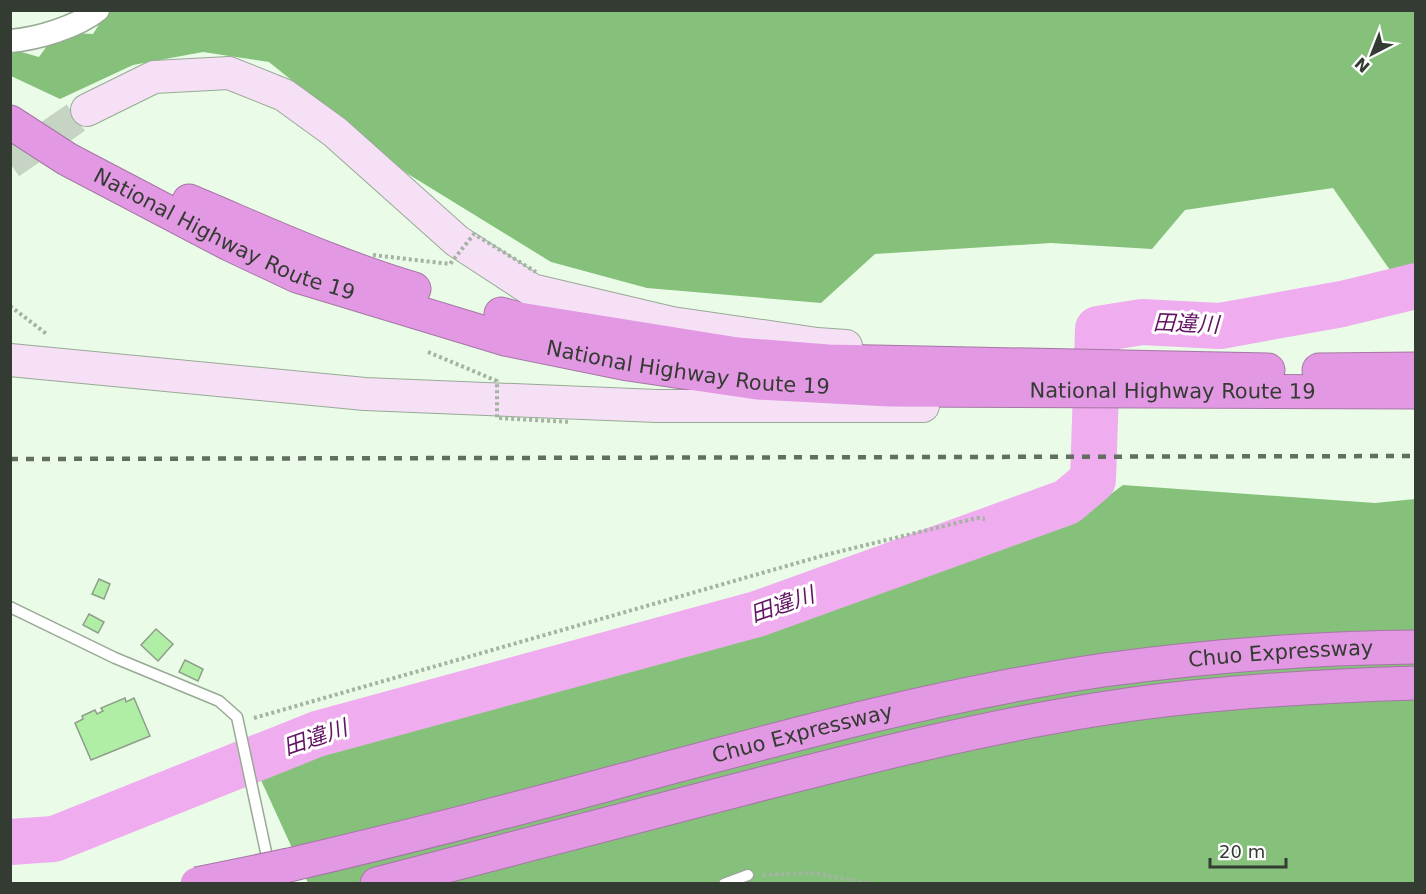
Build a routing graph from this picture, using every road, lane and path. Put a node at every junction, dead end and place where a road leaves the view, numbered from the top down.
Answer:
1 (98, 10) edge
2 (10, 41) edge
3 (10, 104) edge
4 (87, 110) tunnel mouth
5 (10, 122) edge
6 (373, 255) dead end
7 (536, 272) dead end
8 (10, 306) edge
9 (52, 338) dead end
10 (428, 352) dead end
11 (10, 360) edge
12 (918, 364) junction
13 (1416, 369) edge
14 (1075, 388) junction
15 (1122, 388) junction
16 (1416, 392) edge
17 (571, 422) dead end
18 (985, 519) dead end
19 (10, 608) edge
20 (1416, 647) edge
21 (1416, 683) edge
22 (240, 727) junction
23 (281, 874) edge
24 (748, 875) joint
25 (198, 884) edge
26 (377, 884) edge
27 (724, 884) edge
28 (873, 884) edge

1 - 2 street
3 - 12 highway, National Highway Route 19
4 - 12 street
5 - 14 highway, National Highway Route 19
6 - 7 path, bridge
8 - 9 path
10 - 17 path, bridge
11 - 14 street
12 - 14 highway, National Highway Route 19
13 - 15 highway, National Highway Route 19
14 - 15 highway, National Highway Route 19
15 - 16 highway, National Highway Route 19
18 - 22 path
19 - 22 lane
20 - 23 highway, Chuo Expressway
21 - 26 highway, Chuo Expressway
22 - 23 lane
23 - 25 highway, Chuo Expressway, bridge
24 - 27 lane
24 - 28 path

